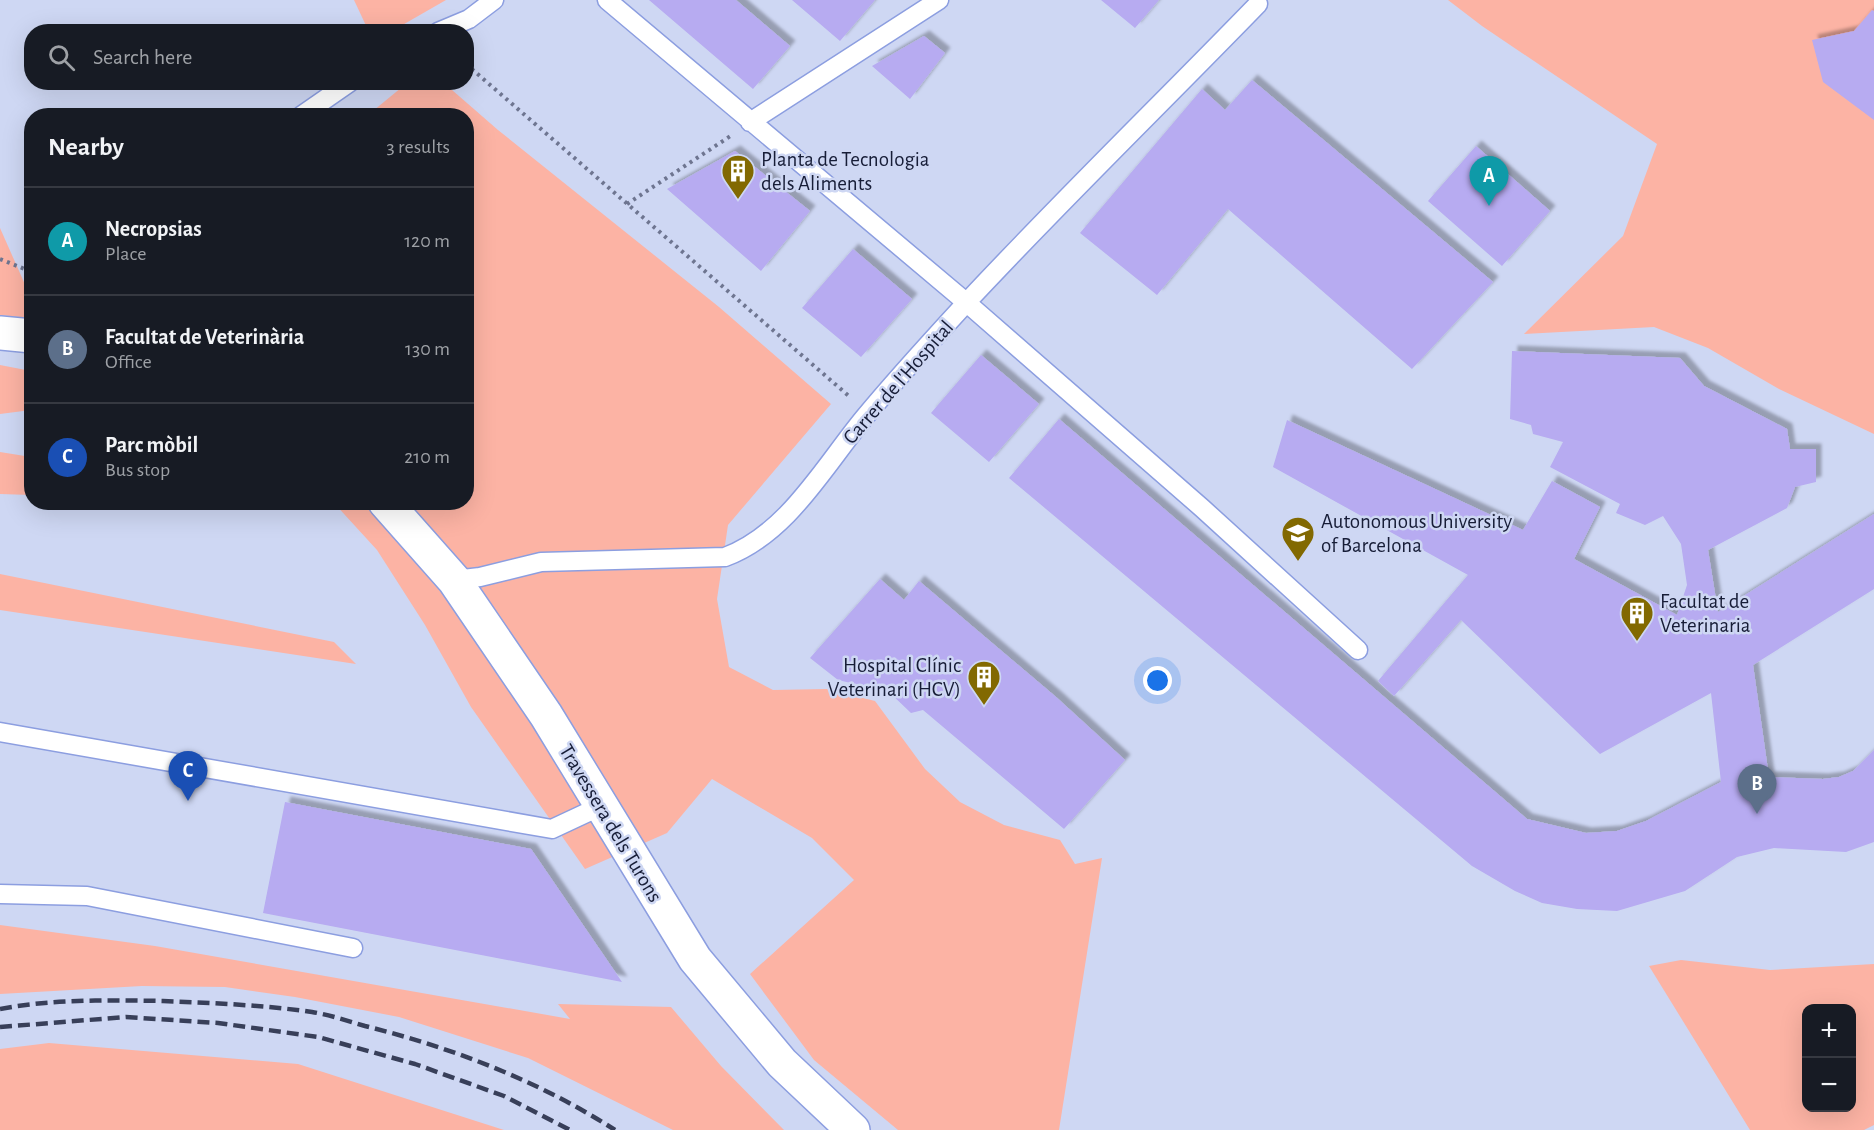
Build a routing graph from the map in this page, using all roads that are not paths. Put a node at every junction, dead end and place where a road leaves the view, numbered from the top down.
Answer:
1 (494, 0) edge
2 (607, 0) edge
3 (939, 0) edge
4 (1258, 4) dead end
5 (457, 24) edge
6 (338, 90) edge
7 (313, 108) edge
8 (750, 122) junction
9 (967, 303) junction
10 (0, 333) edge
11 (24, 335) edge
12 (392, 510) edge
13 (454, 580) junction
14 (1358, 650) dead end
15 (0, 732) edge
16 (599, 807) junction
17 (0, 894) edge
18 (353, 948) dead end
19 (852, 1130) edge

1 - 5 lane
2 - 8 lane
3 - 8 lane
4 - 9 lane, Carrer de l'Hospital
6 - 7 lane
8 - 9 lane
9 - 13 lane, Carrer de l'Hospital
9 - 14 lane
10 - 11 street
12 - 13 street, Travessera dels Turons
13 - 16 street, Travessera dels Turons
15 - 16 lane
16 - 19 street, Travessera dels Turons
17 - 18 lane

